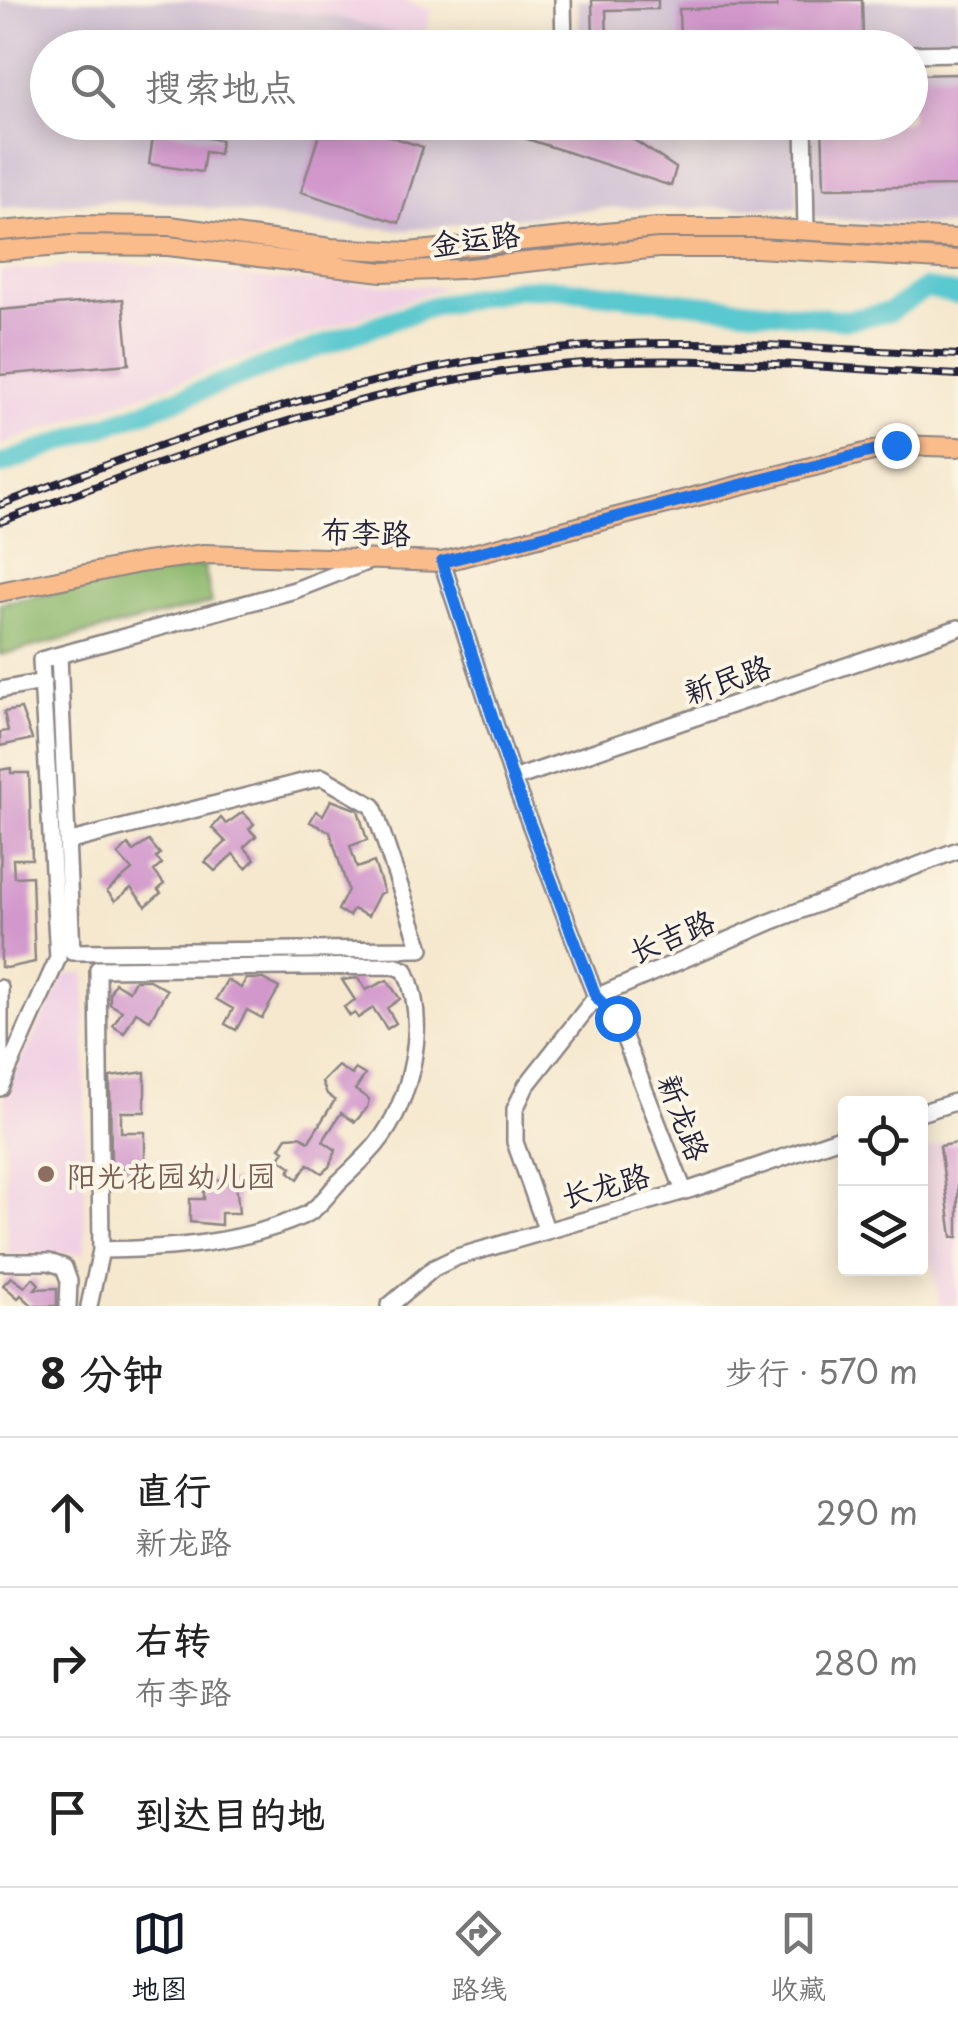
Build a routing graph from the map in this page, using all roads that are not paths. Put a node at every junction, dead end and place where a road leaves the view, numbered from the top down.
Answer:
1 (563, 0) edge
2 (564, 30) edge
3 (958, 53) edge
4 (928, 54) edge
5 (804, 140) edge
6 (0, 231) edge
7 (806, 231) junction
8 (958, 240) edge
9 (0, 252) edge
10 (958, 260) edge
11 (958, 447) edge
12 (378, 557) junction
13 (442, 562) junction
14 (0, 592) edge
15 (958, 628) edge
16 (59, 655) junction
17 (43, 682) junction
18 (0, 690) edge
19 (513, 780) junction
20 (67, 842) junction
21 (958, 850) edge
22 (0, 988) edge
23 (596, 997) junction
24 (0, 1066) edge
25 (0, 1088) edge
26 (958, 1101) edge
27 (928, 1110) edge
28 (838, 1139) edge
29 (684, 1191) junction
30 (546, 1228) junction
31 (101, 1250) junction
32 (0, 1262) edge
33 (68, 1306) edge
34 (89, 1306) edge
35 (389, 1306) edge

1 - 2 street
3 - 4 street
5 - 7 street
6 - 7 main road, 金运路
7 - 8 main road, 金运路
9 - 10 main road, 金运路
11 - 13 main road, 布李路
12 - 13 main road, 布李路
12 - 14 main road, 布李路
12 - 16 street
13 - 19 street, 新龙路
15 - 19 street, 新民路
16 - 17 street
16 - 20 street
17 - 18 street
17 - 25 street
19 - 23 street, 新龙路
20 - 20 street
21 - 23 street, 长吉路
22 - 24 street
23 - 29 street, 新龙路
23 - 30 street, 长吉路
26 - 27 street
28 - 29 street, 长龙路
29 - 30 street, 长龙路
30 - 35 street, 长龙路
31 - 31 street
31 - 34 street
32 - 33 street

